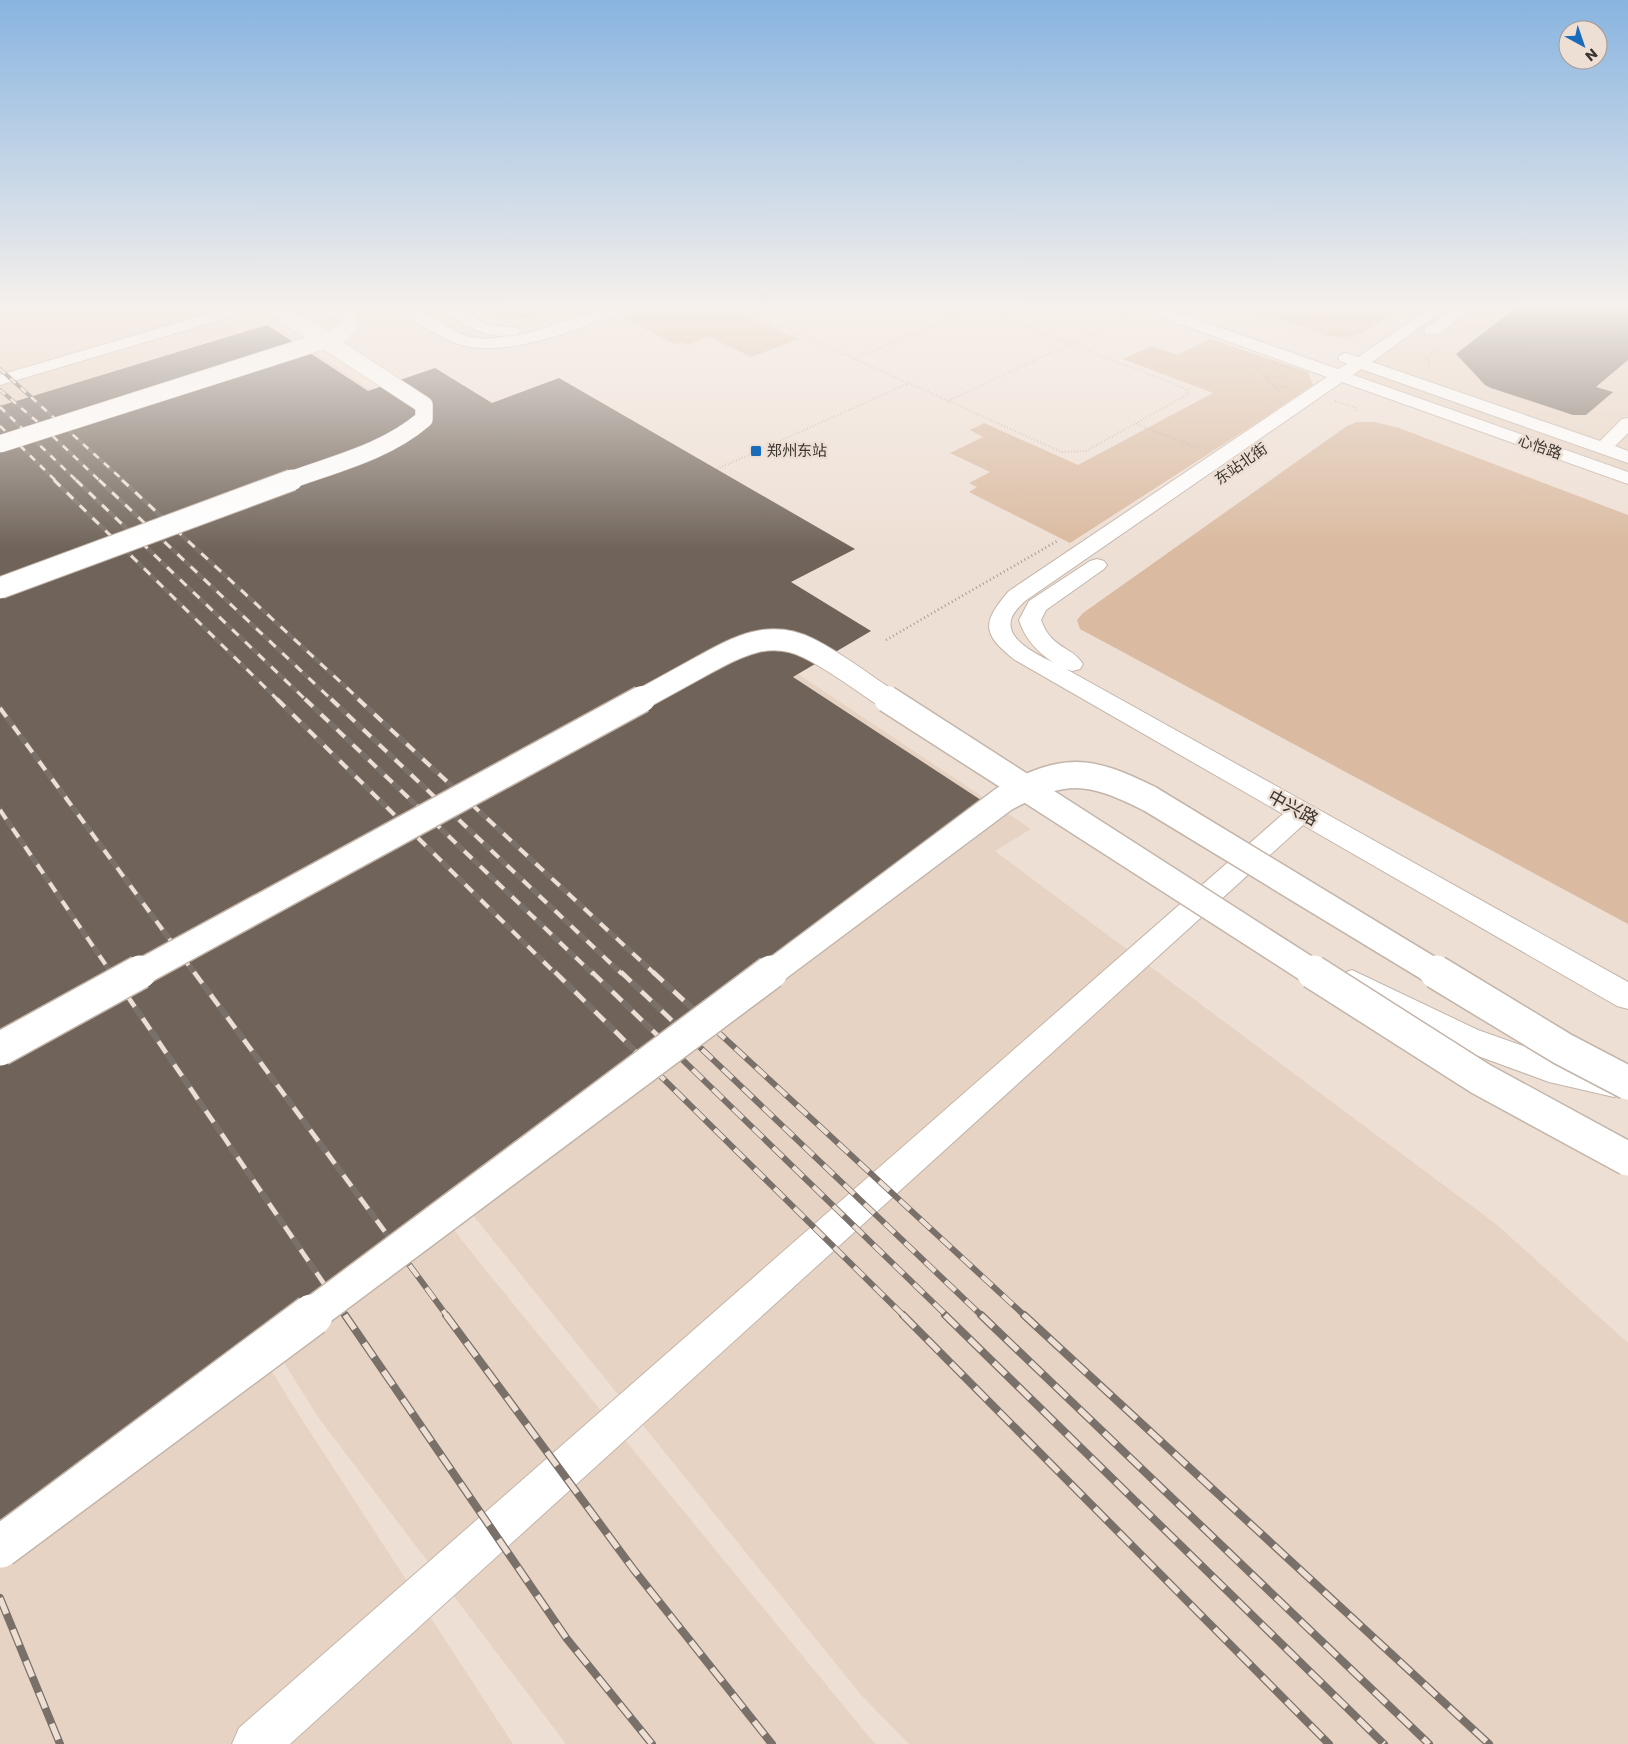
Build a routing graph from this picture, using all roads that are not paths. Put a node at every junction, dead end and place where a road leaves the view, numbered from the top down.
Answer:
1 (181, 386) edge
2 (394, 386) edge
3 (1326, 386) edge
4 (1353, 386) edge
5 (1363, 386) edge
6 (1368, 386) edge
7 (1428, 386) edge
8 (1628, 423) edge
9 (0, 444) edge
10 (1603, 448) junction
11 (1628, 457) edge
12 (1228, 474) dead end
13 (1628, 478) edge
14 (1628, 496) edge
15 (1108, 557) dead end
16 (0, 588) edge
17 (1027, 601) junction
18 (1301, 812) junction
19 (1259, 938) junction
20 (1628, 981) edge
21 (1628, 997) edge
22 (0, 1049) edge
23 (1628, 1085) edge
24 (1628, 1160) edge
25 (0, 1547) edge
26 (255, 1744) edge

1 - 9 street, bridge
2 - 16 street, bridge
3 - 17 street, 东站北街
4 - 12 street, 东站北街
5 - 14 street
6 - 13 street, 心怡路
7 - 10 street, 心怡路
8 - 10 street
10 - 11 street, 心怡路
15 - 17 street
17 - 18 street, 中兴路
17 - 20 street, 中兴路
18 - 21 street, 中兴路
18 - 26 street
19 - 22 street, bridge
19 - 23 street, bridge
19 - 24 street, bridge
23 - 25 street, bridge

